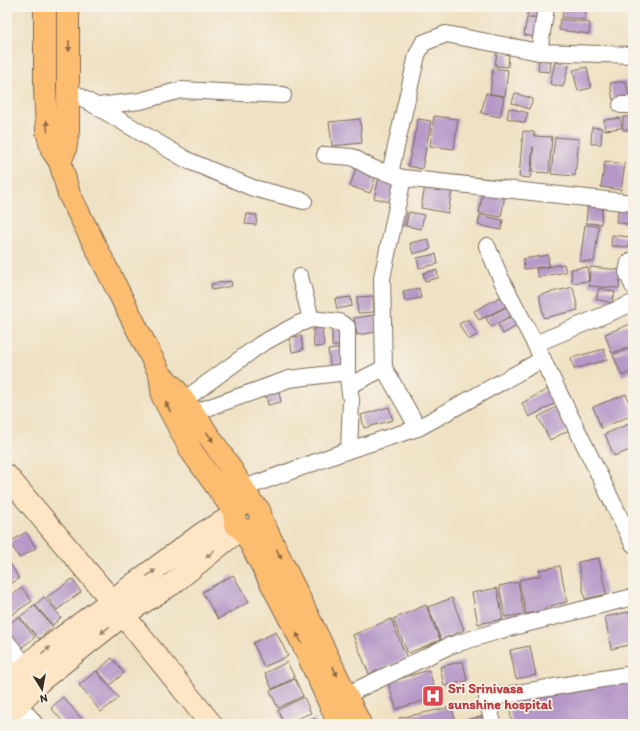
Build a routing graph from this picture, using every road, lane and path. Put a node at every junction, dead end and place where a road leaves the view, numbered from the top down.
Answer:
1 (45, 7) edge
2 (68, 7) edge
3 (546, 7) edge
4 (539, 52) junction
5 (633, 55) edge
6 (69, 90) junction
7 (284, 95) dead end
8 (98, 106) junction
9 (325, 155) dead end
10 (60, 162) junction
11 (396, 175) junction
12 (304, 202) dead end
13 (633, 203) edge
14 (487, 246) dead end
15 (633, 260) edge
16 (300, 277) dead end
17 (633, 286) edge
18 (633, 303) edge
19 (311, 319) junction
20 (535, 344) junction
21 (543, 359) junction
22 (384, 368) junction
23 (160, 374) junction
24 (348, 379) junction
25 (188, 406) junction
26 (418, 428) junction
27 (350, 450) junction
28 (7, 476) edge
29 (244, 514) junction
30 (633, 544) edge
31 (633, 597) edge
32 (118, 608) junction
33 (7, 642) edge
34 (26, 666) junction
35 (633, 674) edge
36 (346, 695) junction
37 (11, 702) edge
38 (35, 724) edge
39 (211, 724) edge
40 (339, 724) edge
41 (360, 724) edge
42 (493, 724) edge

10 -> 1 highway
2 -> 6 highway
3 - 4 street
4 - 5 street
4 - 11 street
6 - 8 street
6 - 10 highway
7 - 8 street
8 - 12 street
9 - 11 street
10 - 23 highway
11 - 13 street
11 - 22 street
14 - 20 street
15 - 17 street
16 - 19 street
18 - 20 street
19 - 24 street
19 - 25 street
20 - 21 street
21 - 26 street
21 - 30 street
22 - 24 street
22 - 26 street
23 - 25 highway
29 -> 23 highway
24 - 25 street
24 - 27 street
25 -> 29 highway
26 - 27 street
27 - 29 street
28 - 32 street
29 - 32 street
29 -> 36 highway
40 -> 29 highway
31 - 36 street
34 -> 32 street
32 -> 37 street
32 - 39 street
33 - 34 street
34 - 37 street
35 - 42 street
36 - 41 highway
37 - 38 street

